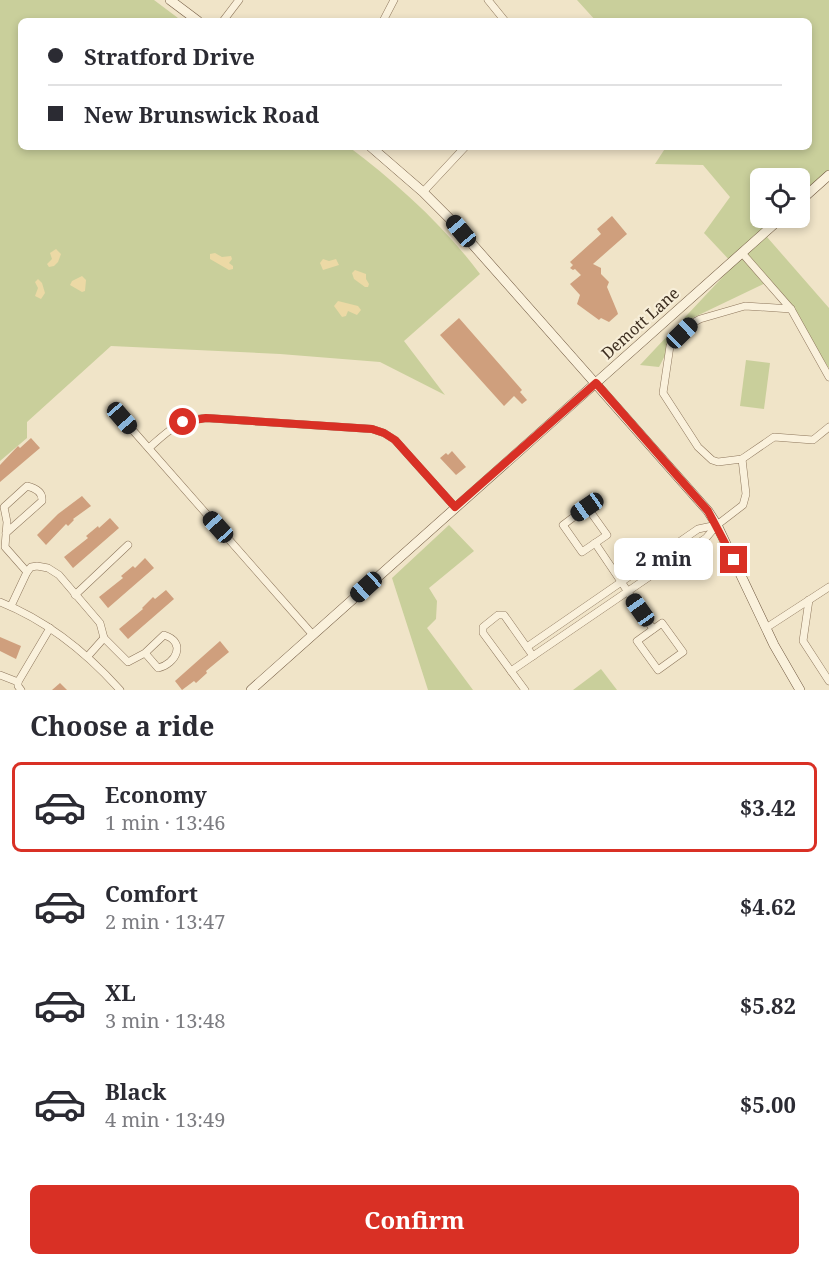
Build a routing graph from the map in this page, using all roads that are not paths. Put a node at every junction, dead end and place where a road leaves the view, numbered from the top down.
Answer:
1 (170, 0) edge
2 (239, 0) edge
3 (394, 0) edge
4 (488, 0) edge
5 (194, 18) edge
6 (225, 18) edge
7 (385, 18) edge
8 (503, 18) edge
9 (374, 150) edge
10 (462, 150) edge
11 (829, 174) edge
12 (423, 192) junction
13 (810, 192) edge
14 (770, 228) edge
15 (742, 253) junction
16 (791, 309) junction
17 (829, 377) edge
18 (596, 383) junction
19 (122, 418) dead end
20 (829, 427) edge
21 (148, 448) junction
22 (742, 459) junction
23 (455, 507) junction
24 (717, 525) junction
25 (6, 533) junction
26 (595, 543) junction
27 (128, 545) dead end
28 (27, 572) junction
29 (621, 582) junction
30 (829, 587) edge
31 (627, 591) junction
32 (75, 595) junction
33 (809, 600) junction
34 (0, 602) edge
35 (11, 606) junction
36 (50, 628) junction
37 (766, 628) junction
38 (653, 629) junction
39 (313, 635) junction
40 (104, 638) junction
41 (527, 646) junction
42 (145, 653) junction
43 (88, 656) junction
44 (533, 656) junction
45 (511, 671) junction
46 (0, 675) edge
47 (828, 676) edge
48 (18, 682) junction
49 (21, 690) edge
50 (120, 690) edge
51 (251, 690) edge
52 (525, 690) edge
53 (800, 690) edge

1 - 5 street
2 - 6 street
3 - 7 street
4 - 8 street
9 - 12 street
10 - 12 street
11 - 13 street
12 - 18 street
14 - 15 street, Demott Lane
15 - 16 street
15 - 18 street, Demott Lane
16 - 17 street
16 - 22 street
18 - 23 street, Demott Lane
18 - 24 street
19 - 21 street
20 - 22 street
21 - 23 street
21 - 39 street
22 - 24 street
23 - 39 street, Demott Lane
24 - 29 street
24 - 31 street
24 - 37 street
25 - 25 street
25 - 28 street
26 - 26 street
26 - 29 street
27 - 32 street
28 - 32 street
28 - 35 street
29 - 31 street
29 - 41 street
30 - 33 street
31 - 38 street
31 - 44 street
32 - 40 street
33 - 37 street
33 - 47 street
34 - 35 street
35 - 36 street
36 - 43 street
36 - 48 street
37 - 53 street
38 - 38 street
39 - 51 street, Demott Lane
40 - 42 street
40 - 43 street
41 - 44 street
41 - 45 street
42 - 42 street
43 - 50 street
44 - 45 street
45 - 52 street
46 - 48 street
48 - 49 street

